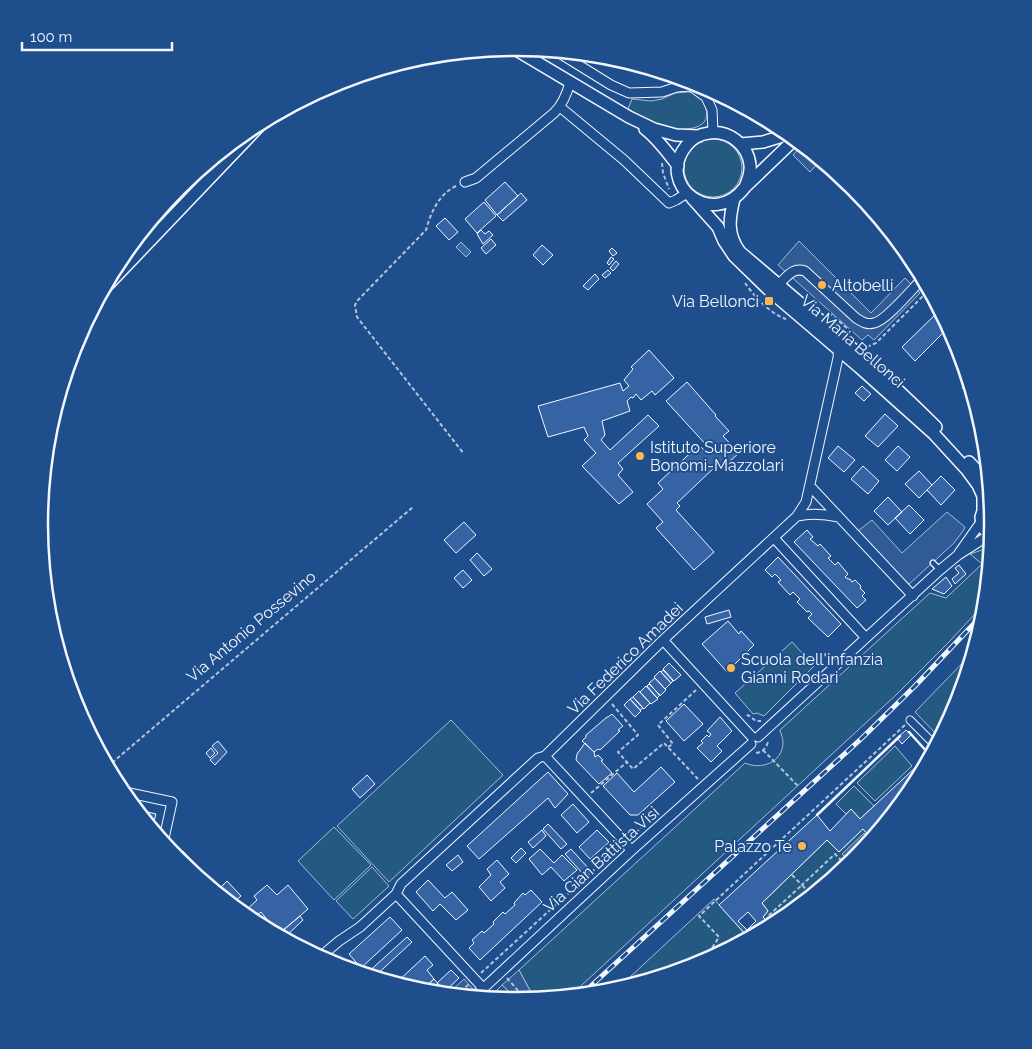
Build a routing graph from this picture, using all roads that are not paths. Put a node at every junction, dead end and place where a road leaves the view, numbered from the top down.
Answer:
1 (527, 56) edge
2 (569, 59) edge
3 (570, 82) junction
4 (683, 87) edge
5 (705, 96) edge
6 (560, 107) junction
7 (629, 117) junction
8 (713, 132) junction
9 (699, 136) junction
10 (779, 137) edge
11 (741, 144) junction
12 (789, 145) edge
13 (239, 147) edge
14 (678, 166) junction
15 (465, 182) road end
16 (745, 188) junction
17 (690, 196) junction
18 (734, 199) junction
19 (123, 269) edge
20 (918, 283) edge
21 (778, 285) junction
22 (821, 321) junction
23 (839, 350) junction
24 (981, 475) edge
25 (810, 486) junction
26 (983, 497) edge
27 (984, 515) edge
28 (797, 516) junction
29 (840, 518) junction
30 (774, 538) junction
31 (984, 539) edge
32 (958, 555) junction
33 (913, 596) junction
34 (866, 638) junction
35 (663, 640) junction
36 (910, 720) road end
37 (754, 739) junction
38 (931, 741) edge
39 (544, 756) junction
40 (132, 794) edge
41 (165, 834) edge
42 (631, 852) junction
43 (396, 894) junction
44 (326, 952) edge
45 (483, 988) junction
46 (480, 991) edge

1 - 3 street
2 - 4 street
3 - 6 street
3 - 7 street
5 - 8 street
6 - 15 street
6 - 17 street
7 - 9 street
7 - 14 street
8 - 9 street
8 - 11 street
9 - 14 street
10 - 11 street
11 - 16 street
12 - 16 street
13 - 19 street
14 - 17 street
16 - 18 street
17 - 18 street
17 - 23 street, Via Maria Bellonci
18 - 21 street, Via Maria Bellonci
20 - 21 street
21 - 22 street, Via Maria Bellonci
22 - 23 street
22 - 24 street, Via Maria Bellonci
23 - 25 street, Via Federico Amadei
23 - 26 street, Via Maria Bellonci
25 - 28 street, Via Federico Amadei
25 - 29 street
27 - 32 street, Via Gian Battista Visi
28 - 29 street
28 - 30 street, Via Federico Amadei
29 - 33 street
30 - 34 street
30 - 35 street, Via Federico Amadei
31 - 32 street, Via Gian Battista Visi
32 - 33 street, Via Gian Battista Visi
33 - 34 street, Via Gian Battista Visi
34 - 37 street, Via Gian Battista Visi
35 - 37 street
35 - 39 street, Via Federico Amadei
36 - 38 street
37 - 42 street, Via Gian Battista Visi
39 - 42 street
39 - 43 street, Via Federico Amadei
40 - 41 street
42 - 45 street, Via Gian Battista Visi
43 - 44 street, Via Federico Amadei
43 - 45 street
45 - 46 street, Via Gian Battista Visi

